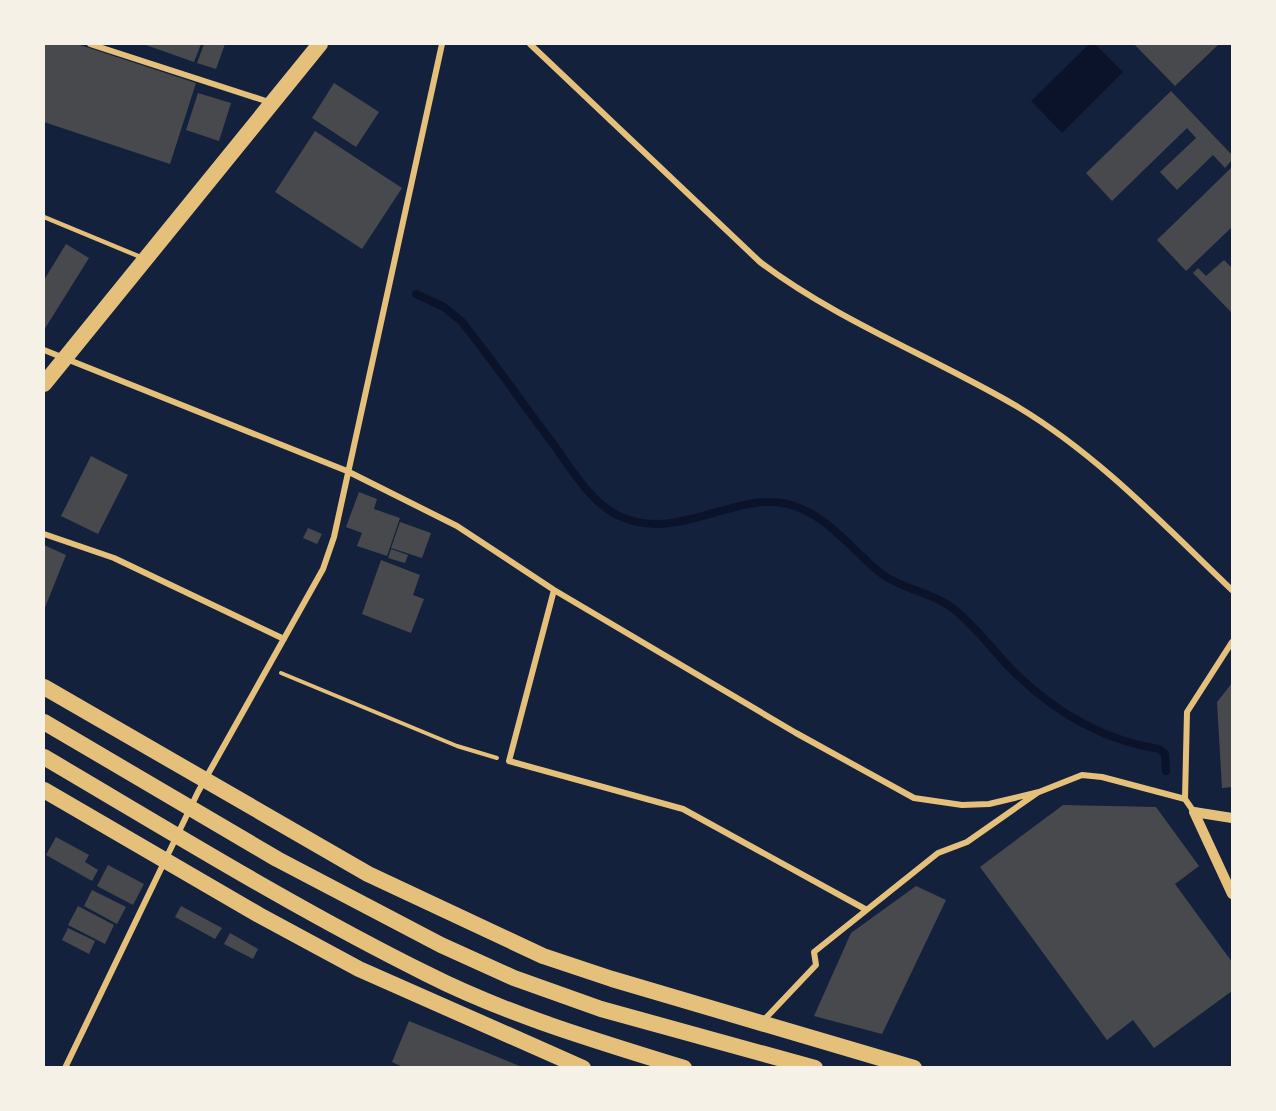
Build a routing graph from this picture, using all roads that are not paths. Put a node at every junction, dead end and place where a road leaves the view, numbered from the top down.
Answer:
1 (90, 44) edge
2 (442, 44) edge
3 (530, 44) edge
4 (316, 46) edge
5 (273, 103) junction
6 (44, 217) edge
7 (146, 259) junction
8 (44, 350) edge
9 (65, 358) junction
10 (44, 384) edge
11 (347, 471) junction
12 (44, 534) edge
13 (554, 590) junction
14 (1233, 590) edge
15 (284, 639) junction
16 (1233, 642) edge
17 (44, 687) edge
18 (44, 722) edge
19 (44, 757) edge
20 (204, 781) junction
21 (44, 790) edge
22 (1039, 792) junction
23 (1185, 799) junction
24 (1194, 812) junction
25 (1233, 818) edge
26 (166, 862) junction
27 (1233, 894) edge
28 (865, 909) junction
29 (761, 1023) junction
30 (65, 1068) edge
31 (584, 1068) edge
32 (684, 1068) edge
33 (815, 1068) edge
34 (914, 1068) edge

1 - 5 street
2 - 11 street
3 - 14 street
4 - 5 highway
5 - 7 highway
6 - 7 lane
7 - 9 highway
8 - 9 street
9 - 10 highway
9 - 11 street
11 - 13 street
11 - 15 street
12 - 15 street
13 - 22 street
13 - 28 street
15 - 20 street
16 - 23 street
17 - 20 highway
18 - 33 highway
19 - 32 highway
20 - 26 street
20 - 29 highway
21 - 26 highway
22 - 23 street
22 - 28 street
23 - 24 street
24 - 25 street
24 - 27 street
26 - 30 street
26 - 31 highway
28 - 29 street
29 - 34 highway

